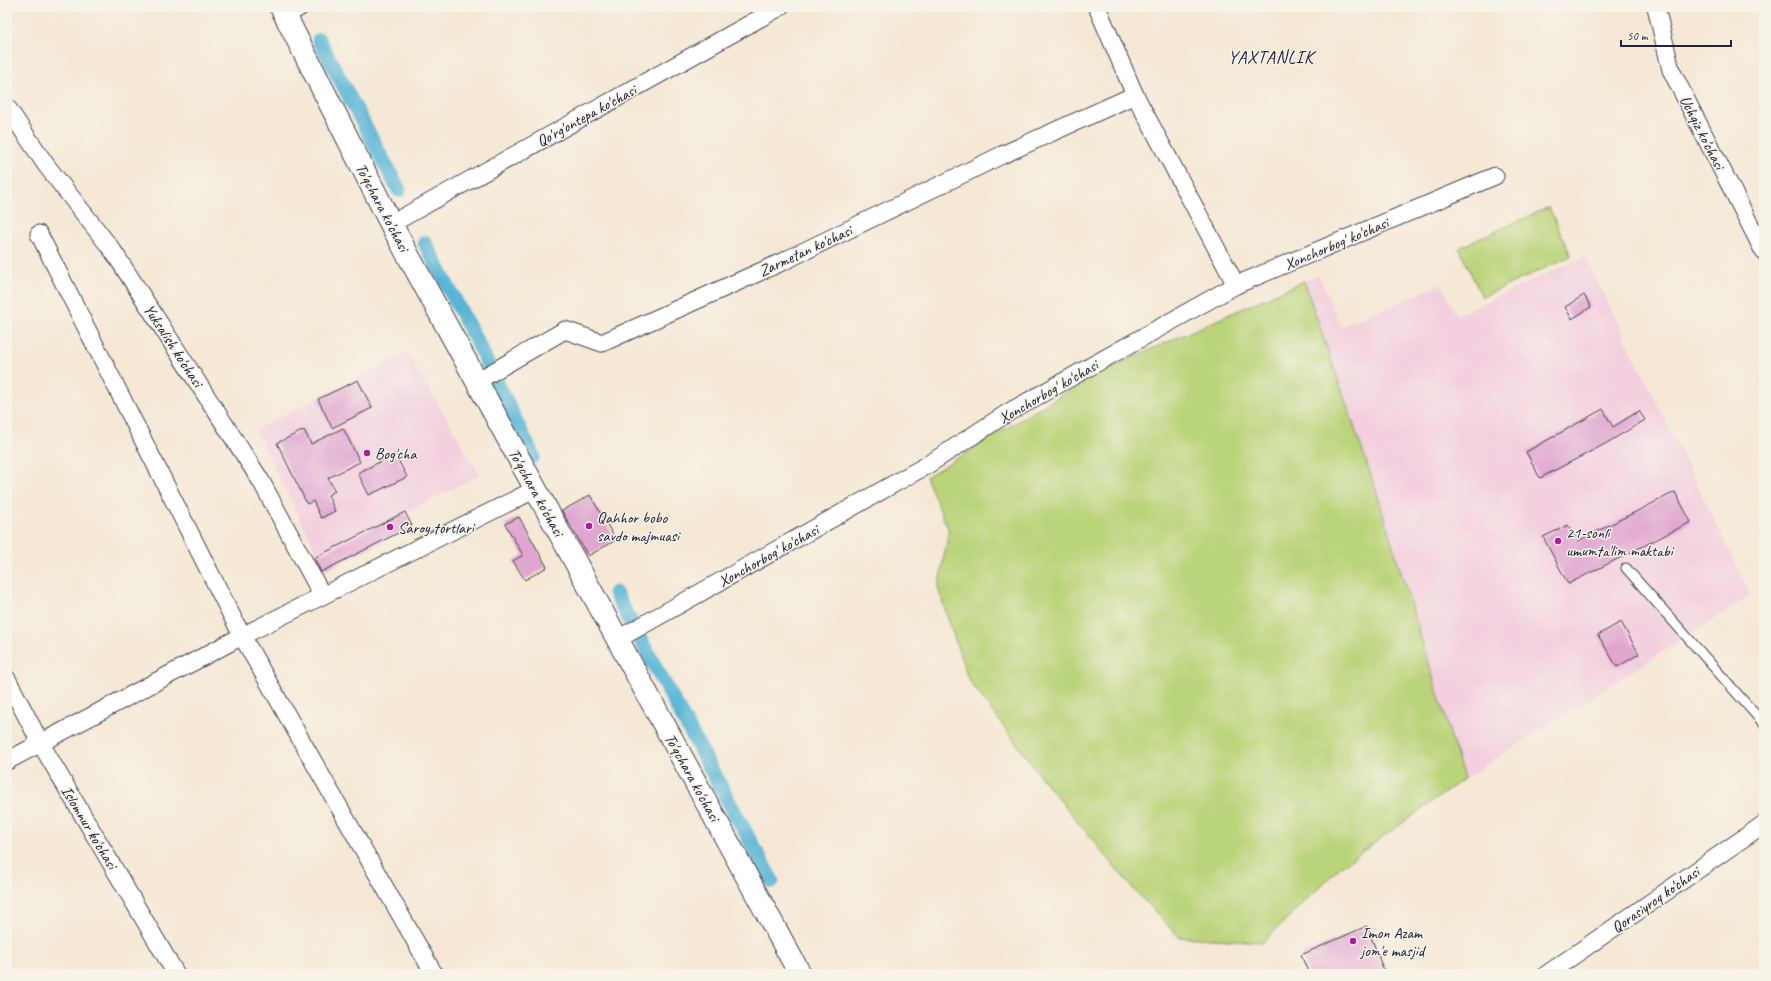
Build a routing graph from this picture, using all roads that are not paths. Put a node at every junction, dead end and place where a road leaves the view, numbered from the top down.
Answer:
1 (780, 7) edge
2 (1097, 7) edge
3 (1656, 7) edge
4 (288, 10) edge
5 (1134, 96) junction
6 (7, 107) edge
7 (1495, 176) dead end
8 (391, 224) junction
9 (39, 234) dead end
10 (1764, 252) edge
11 (1236, 285) junction
12 (477, 381) junction
13 (536, 489) junction
14 (1626, 568) dead end
15 (322, 595) junction
16 (242, 636) junction
17 (618, 639) junction
18 (7, 679) edge
19 (1764, 724) edge
20 (41, 744) junction
21 (7, 761) edge
22 (1764, 824) edge
23 (176, 974) edge
24 (434, 974) edge
25 (800, 974) edge
26 (1547, 974) edge

1 - 8 street, Qo'rg'ontepa ko'chasi
2 - 5 street
3 - 10 street, Uchqiz ko'chasi
4 - 8 street, To'qchara ko'chasi
5 - 11 street
5 - 12 street, Zarmetan ko'chasi
6 - 15 street, Yuksalish ko'chasi
7 - 11 street, Xonchorbog' ko'chasi
8 - 12 street, To'qchara ko'chasi
9 - 16 street
11 - 17 street, Xonchorbog' ko'chasi
12 - 13 street, To'qchara ko'chasi
13 - 15 street
13 - 17 street, To'qchara ko'chasi
14 - 19 lane
15 - 16 street
16 - 20 street
16 - 24 street
17 - 25 street, To'qchara ko'chasi
18 - 20 street, Islomnur ko'chasi
20 - 21 street
20 - 23 street, Islomnur ko'chasi
22 - 26 street, Qorasiyroq ko'chasi

